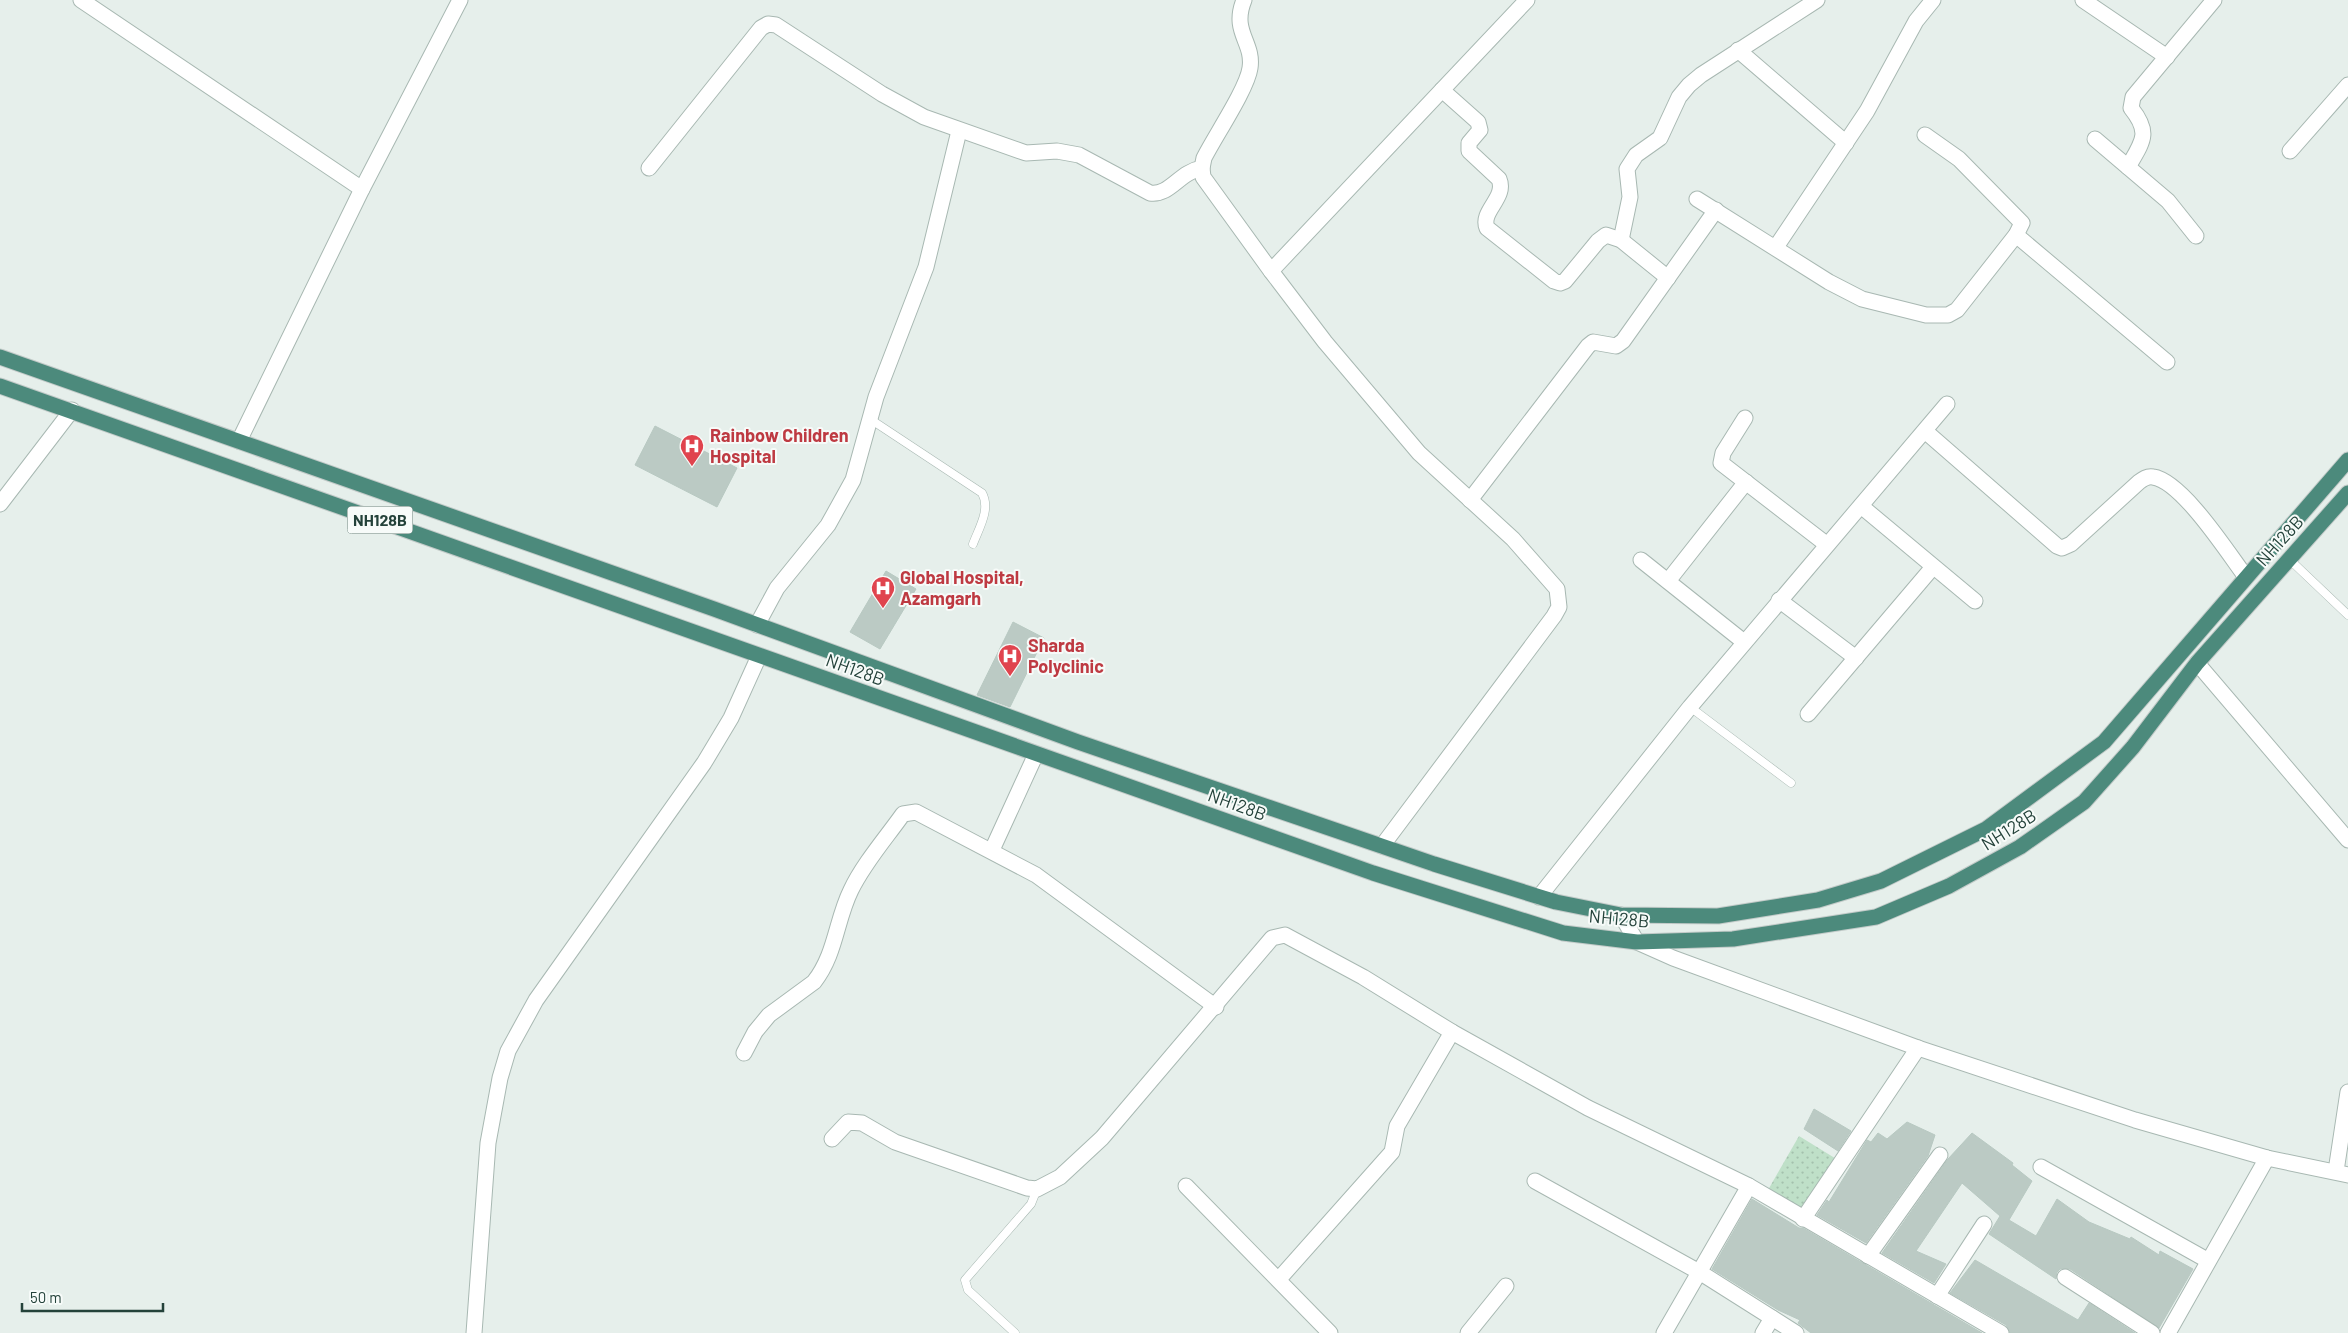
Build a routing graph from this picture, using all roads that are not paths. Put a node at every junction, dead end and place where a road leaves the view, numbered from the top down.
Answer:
1 (460, 0) edge
2 (1244, 0) edge
3 (1527, 0) edge
4 (1817, 0) edge
5 (1933, 0) edge
6 (2083, 0) edge
7 (2214, 0) edge
8 (88, 2) edge
9 (1738, 50) junction
10 (2167, 57) junction
11 (2348, 85) edge
12 (1442, 90) junction
13 (959, 131) junction
14 (1925, 135) dead end
15 (2095, 139) dead end
16 (1846, 143) junction
17 (2290, 151) dead end
18 (2128, 167) junction
19 (649, 168) dead end
20 (1202, 168) junction
21 (362, 189) junction
22 (1697, 199) dead end
23 (1716, 210) junction
24 (2016, 235) junction
25 (2196, 236) dead end
26 (1621, 240) junction
27 (1776, 247) junction
28 (1271, 271) junction
29 (1668, 278) junction
30 (0, 358) edge
31 (2167, 362) dead end
32 (0, 386) edge
33 (1947, 404) dead end
34 (72, 410) junction
35 (1745, 418) dead end
36 (870, 419) junction
37 (1925, 430) junction
38 (239, 441) junction
39 (2348, 460) edge
40 (1746, 482) junction
41 (2348, 493) edge
42 (1470, 500) junction
43 (0, 504) edge
44 (1860, 506) junction
45 (973, 544) dead end
46 (1826, 544) junction
47 (2289, 559) junction
48 (1641, 560) dead end
49 (1933, 567) junction
50 (2246, 578) junction
51 (1668, 581) junction
52 (1779, 600) junction
53 (1975, 602) dead end
54 (2348, 615) edge
55 (757, 625) junction
56 (1744, 642) junction
57 (759, 656) junction
58 (1856, 658) junction
59 (2197, 662) junction
60 (1690, 707) junction
61 (1808, 714) dead end
62 (1036, 754) junction
63 (1791, 784) dead end
64 (2348, 840) edge
65 (1382, 846) junction
66 (992, 850) junction
67 (1539, 897) junction
68 (1620, 915) junction
69 (1637, 942) junction
70 (1216, 1006) junction
71 (1452, 1032) junction
72 (1918, 1048) junction
73 (744, 1052) dead end
74 (2348, 1092) edge
75 (832, 1139) dead end
76 (1940, 1155) dead end
77 (2267, 1158) junction
78 (2041, 1167) dead end
79 (2342, 1173) edge
80 (1534, 1181) dead end
81 (1186, 1186) dead end
82 (1749, 1186) junction
83 (1037, 1190) junction
84 (1803, 1220) junction
85 (1984, 1224) dead end
86 (1868, 1256) junction
87 (2208, 1260) junction
88 (1701, 1273) junction
89 (2065, 1277) dead end
90 (1279, 1279) junction
91 (1506, 1286) dead end
92 (1936, 1296) junction
93 (1772, 1318) junction
94 (474, 1333) edge
95 (1015, 1333) edge
96 (1330, 1333) edge
97 (1468, 1333) edge
98 (1664, 1333) edge
99 (1763, 1333) edge
100 (1796, 1333) edge
101 (2001, 1333) edge
102 (2152, 1333) edge
103 (2168, 1333) edge

1 - 21 street
2 - 20 street
3 - 12 street
4 - 9 street
5 - 16 street
6 - 10 street
7 - 10 street
8 - 21 street
9 - 16 street
9 - 26 street
10 - 18 street
11 - 17 street
12 - 26 street
12 - 28 street
13 - 19 street
13 - 20 street
13 - 36 street
14 - 24 street
15 - 18 street
16 - 27 street
18 - 25 street
20 - 28 street
21 - 38 street
22 - 23 street
23 - 27 street
23 - 29 street
24 - 27 street
24 - 31 street
26 - 29 street
28 - 42 street
29 - 42 street
30 - 38 highway
32 - 34 highway, NH128B
33 - 37 street
34 - 43 street
34 - 57 highway, NH128B
35 - 40 street
36 - 45 lane
36 - 55 street
37 - 44 street
37 - 50 street
38 - 55 highway
39 - 50 highway
40 - 46 street
40 - 51 street
41 - 47 highway, NH128B
42 - 65 street
44 - 46 street
44 - 49 street
46 - 52 street
47 - 54 lane
47 - 59 highway, NH128B
48 - 51 street
49 - 53 street
49 - 58 street
50 - 68 highway
51 - 56 street
52 - 56 street
52 - 58 street
55 - 65 highway
56 - 60 street
57 - 62 highway, NH128B
57 - 94 street
58 - 61 street
59 - 64 street
59 - 69 highway, NH128B
60 - 63 lane
60 - 67 street
62 - 66 street
62 - 69 highway, NH128B
65 - 67 highway
66 - 70 street
66 - 73 street
67 - 68 highway
68 - 69 street
69 - 72 street
70 - 71 street
70 - 83 street
71 - 82 street
71 - 90 street
72 - 77 street
72 - 84 street
74 - 79 street
75 - 83 street
76 - 86 street
77 - 79 street
77 - 87 street
78 - 87 street
80 - 88 street
81 - 90 street
82 - 84 street
82 - 88 street
83 - 95 lane
84 - 86 street
85 - 92 street
86 - 92 street
87 - 103 street
88 - 93 street
88 - 98 street
89 - 102 street
90 - 96 street
91 - 97 street
92 - 101 street
93 - 99 street
93 - 100 street

